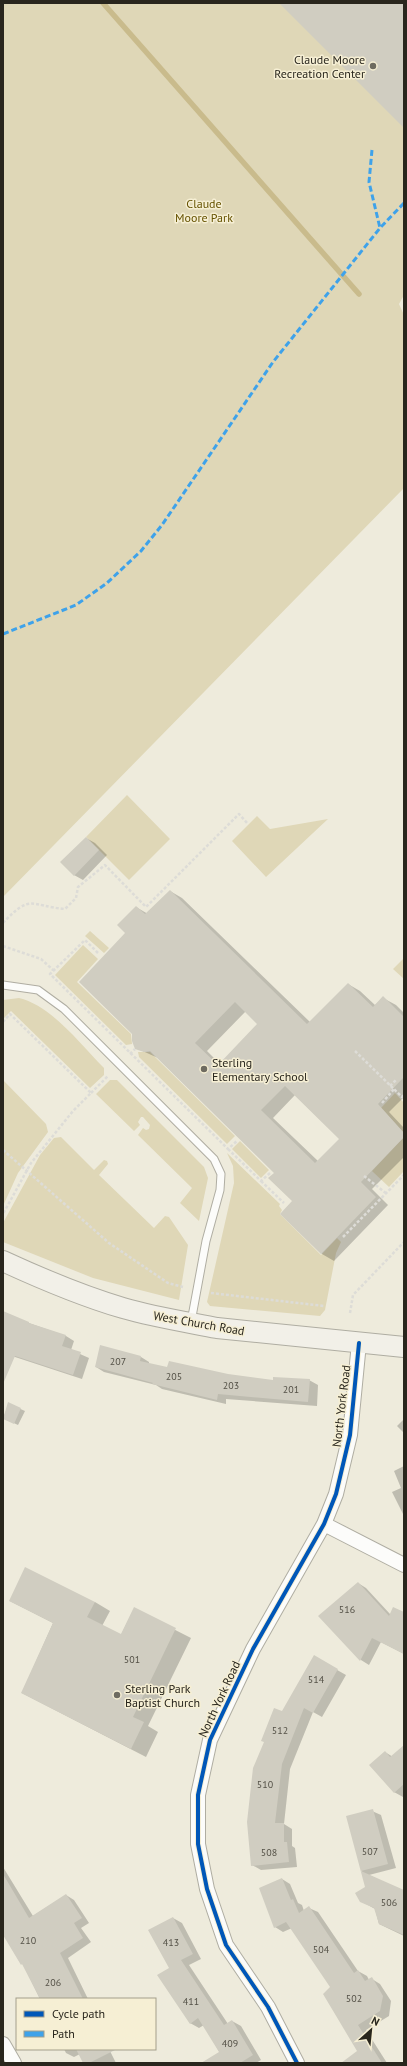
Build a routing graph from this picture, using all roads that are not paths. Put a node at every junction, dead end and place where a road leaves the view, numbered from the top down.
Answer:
1 (3, 985) edge
2 (3, 1261) edge
3 (191, 1323) junction
4 (359, 1343) junction
5 (404, 1347) edge
6 (324, 1524) junction
7 (404, 1565) edge
8 (3, 2044) edge
9 (14, 2063) edge
10 (297, 2063) edge

1 - 3 lane
2 - 3 main road, West Church Road
3 - 4 main road, West Church Road
4 - 5 main road, West Church Road
4 - 6 street, North York Road
6 - 7 street
6 - 10 street, North York Road
8 - 9 street

